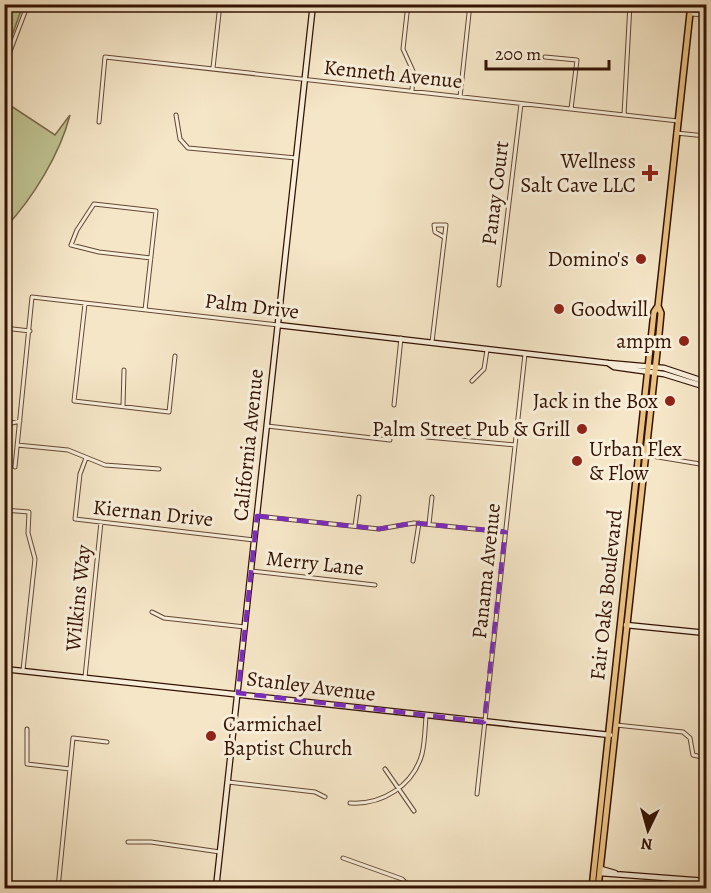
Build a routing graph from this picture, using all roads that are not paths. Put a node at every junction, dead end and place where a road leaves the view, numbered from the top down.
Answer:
1 (28, 4) edge
2 (220, 4) edge
3 (313, 4) edge
4 (408, 4) edge
5 (470, 4) edge
6 (630, 4) edge
7 (691, 4) edge
8 (690, 14) junction
9 (706, 15) edge
10 (545, 57) dead end
11 (4, 68) edge
12 (213, 69) junction
13 (305, 79) junction
14 (412, 91) junction
15 (460, 97) junction
16 (521, 104) junction
17 (571, 109) junction
18 (176, 115) dead end
19 (624, 115) junction
20 (678, 121) junction
21 (99, 122) dead end
22 (676, 133) junction
23 (706, 136) edge
24 (296, 158) junction
25 (444, 237) junction
26 (151, 258) junction
27 (499, 285) dead end
28 (85, 304) junction
29 (145, 310) junction
30 (278, 325) junction
31 (4, 328) edge
32 (30, 331) junction
33 (401, 339) junction
34 (432, 342) junction
35 (487, 348) junction
36 (525, 353) junction
37 (175, 356) dead end
38 (651, 369) junction
39 (124, 370) dead end
40 (472, 381) dead end
41 (706, 381) edge
42 (706, 387) edge
43 (394, 405) dead end
44 (123, 406) junction
45 (20, 421) junction
46 (4, 425) edge
47 (267, 426) junction
48 (427, 437) dead end
49 (390, 440) dead end
50 (17, 445) junction
51 (515, 445) junction
52 (639, 447) junction
53 (645, 455) junction
54 (86, 458) junction
55 (706, 465) edge
56 (15, 466) dead end
57 (159, 468) dead end
58 (359, 497) dead end
59 (432, 497) dead end
60 (640, 497) junction
61 (4, 510) edge
62 (257, 516) junction
63 (101, 522) junction
64 (419, 523) junction
65 (429, 524) junction
66 (355, 526) junction
67 (505, 532) junction
68 (254, 540) junction
69 (413, 561) dead end
70 (251, 571) junction
71 (375, 585) dead end
72 (152, 612) dead end
73 (622, 625) junction
74 (245, 627) junction
75 (706, 633) edge
76 (4, 669) edge
77 (23, 670) junction
78 (85, 677) junction
79 (238, 693) junction
80 (426, 716) junction
81 (484, 722) junction
82 (612, 724) junction
83 (27, 729) dead end
84 (611, 735) junction
85 (107, 742) dead end
86 (706, 758) edge
87 (70, 769) junction
88 (385, 769) dead end
89 (228, 782) junction
90 (399, 789) junction
91 (477, 794) dead end
92 (325, 797) dead end
93 (350, 803) dead end
94 (414, 811) dead end
95 (599, 822) junction
96 (128, 842) dead end
97 (220, 852) junction
98 (343, 858) dead end
99 (600, 871) junction
100 (706, 881) edge
101 (58, 888) edge
102 (216, 888) edge
103 (412, 888) edge
104 (592, 888) edge
105 (598, 888) edge
106 (706, 888) edge

1 - 11 street
2 - 12 street
3 - 13 street, California Avenue
4 - 14 street
5 - 15 street
6 - 19 street
7 - 8 main road, Fair Oaks Boulevard
8 - 9 street
8 - 20 main road, Fair Oaks Boulevard
10 - 17 street
12 - 13 street, Kenneth Avenue
12 - 21 street, Kenneth Avenue
13 - 14 street, Kenneth Avenue
13 - 24 street, California Avenue
14 - 15 street, Kenneth Avenue
15 - 16 street, Kenneth Avenue
16 - 17 street, Kenneth Avenue
16 - 27 street, Panay Court
17 - 19 street, Kenneth Avenue
18 - 24 street
19 - 20 street, Kenneth Avenue
20 - 22 main road, Fair Oaks Boulevard
22 - 23 street
22 - 38 main road, Fair Oaks Boulevard
24 - 30 street, California Avenue
25 - 25 street
25 - 34 street
26 - 26 street
26 - 29 street
28 - 29 street, Palm Drive
28 - 32 street, Palm Drive
28 - 44 street
29 - 30 street, Palm Drive
30 - 33 street, Palm Drive
30 - 47 street, California Avenue
31 - 32 street
32 - 45 street, Palm Drive
33 - 34 street, Palm Drive
33 - 43 street
34 - 35 street, Palm Drive
35 - 36 street, Palm Drive
35 - 40 street
36 - 38 street, Palm Drive
36 - 51 street, Panama Avenue
37 - 44 street
38 - 41 street
38 - 42 street
38 - 52 main road, Fair Oaks Boulevard
38 - 53 main road, Fair Oaks Boulevard
39 - 44 street
45 - 46 street
45 - 50 street, Palm Drive
47 - 49 street
47 - 62 street, California Avenue
48 - 51 street
50 - 54 street
50 - 56 street, Palm Drive
51 - 67 street, Panama Avenue
52 - 60 main road
52 - 73 main road, Fair Oaks Boulevard
53 - 55 street
53 - 60 main road, Fair Oaks Boulevard
54 - 57 street
54 - 63 street, Kiernan Drive
58 - 66 street
59 - 65 street
60 - 73 main road, Fair Oaks Boulevard
61 - 77 street
62 - 66 street
62 - 68 street, California Avenue
63 - 68 street, Kiernan Drive
63 - 78 street, Wilkins Way
64 - 65 street
64 - 66 street
64 - 69 street
65 - 67 street
67 - 81 street, Panama Avenue
68 - 70 street, California Avenue
70 - 71 street, Merry Lane
70 - 74 street, California Avenue
72 - 74 street
73 - 75 street
73 - 82 main road, Fair Oaks Boulevard
74 - 79 street, California Avenue
76 - 77 street, Stanley Avenue
77 - 78 street, Stanley Avenue
78 - 79 street, Stanley Avenue
79 - 80 street, Stanley Avenue
79 - 89 street, California Avenue
80 - 81 street, Stanley Avenue
80 - 90 street
81 - 84 street, Stanley Avenue
81 - 91 street, Panama Avenue
82 - 84 main road, Fair Oaks Boulevard
82 - 86 street
83 - 87 street
84 - 95 main road, Fair Oaks Boulevard
84 - 99 main road, Fair Oaks Boulevard
85 - 87 street
87 - 101 street
88 - 90 street
89 - 92 street
89 - 97 street, California Avenue
90 - 93 street
90 - 94 street
95 - 99 main road
95 - 104 main road, Fair Oaks Boulevard
96 - 97 street
97 - 102 street, California Avenue
98 - 103 street
99 - 100 street
99 - 105 main road, Fair Oaks Boulevard
100 - 106 street

